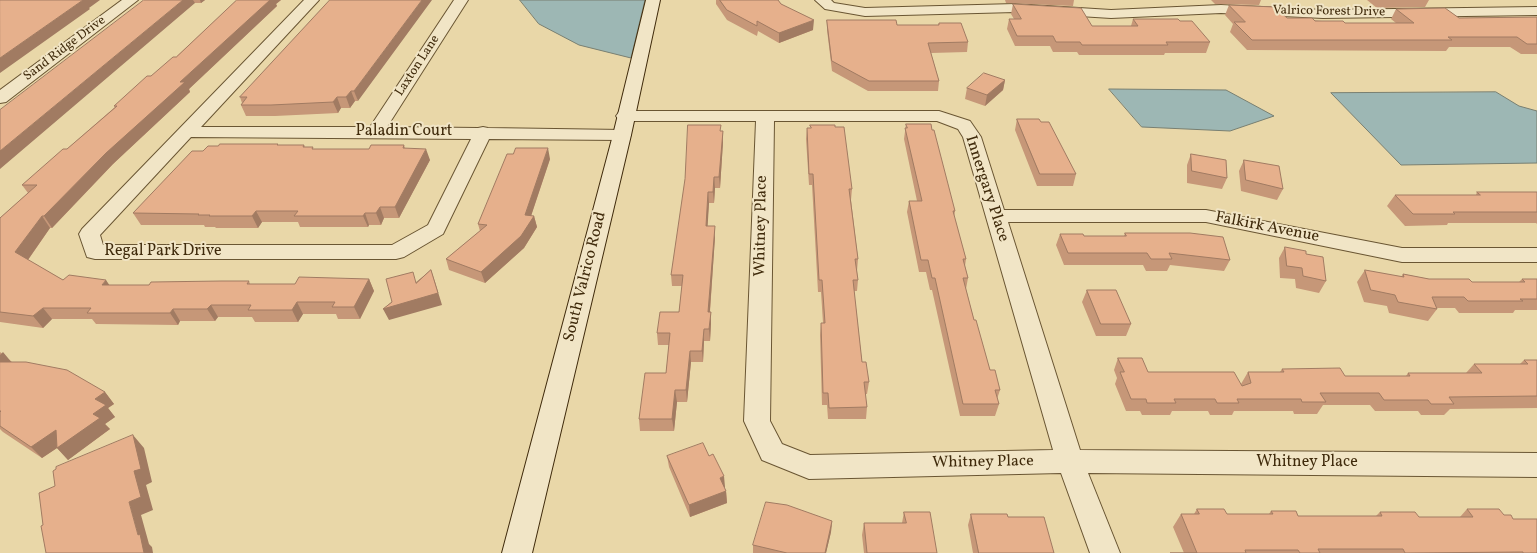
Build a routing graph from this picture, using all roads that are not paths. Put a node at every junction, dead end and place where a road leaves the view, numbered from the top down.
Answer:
1 (131, 0) edge
2 (312, 0) edge
3 (460, 0) edge
4 (653, 0) edge
5 (822, 0) edge
6 (1456, 0) edge
7 (1537, 11) edge
8 (1478, 12) junction
9 (0, 98) edge
10 (764, 116) junction
11 (624, 125) junction
12 (187, 132) junction
13 (375, 132) junction
14 (483, 132) junction
15 (996, 216) junction
16 (1537, 255) edge
17 (1070, 461) junction
18 (1537, 465) edge
19 (517, 553) edge
20 (1105, 553) edge

1 - 9 street, Sand Ridge Drive
2 - 12 street, Regal Park Drive
3 - 13 street, Laxton Lane
4 - 11 street, South Valrico Road
5 - 8 street, Valrico Forest Drive
6 - 8 street, Valrico Forest Drive
7 - 8 street, Valrico Forest Drive
10 - 11 street, Innergary Place
10 - 15 street, Innergary Place
10 - 17 street, Whitney Place
11 - 14 street, Paladin Court
11 - 19 street, South Valrico Road
12 - 13 street, Paladin Court
12 - 14 street, Regal Park Drive
13 - 14 street, Paladin Court
15 - 16 street, Falkirk Avenue
15 - 17 street, Innergary Place
17 - 18 street, Whitney Place
17 - 20 street, Innergary Place

